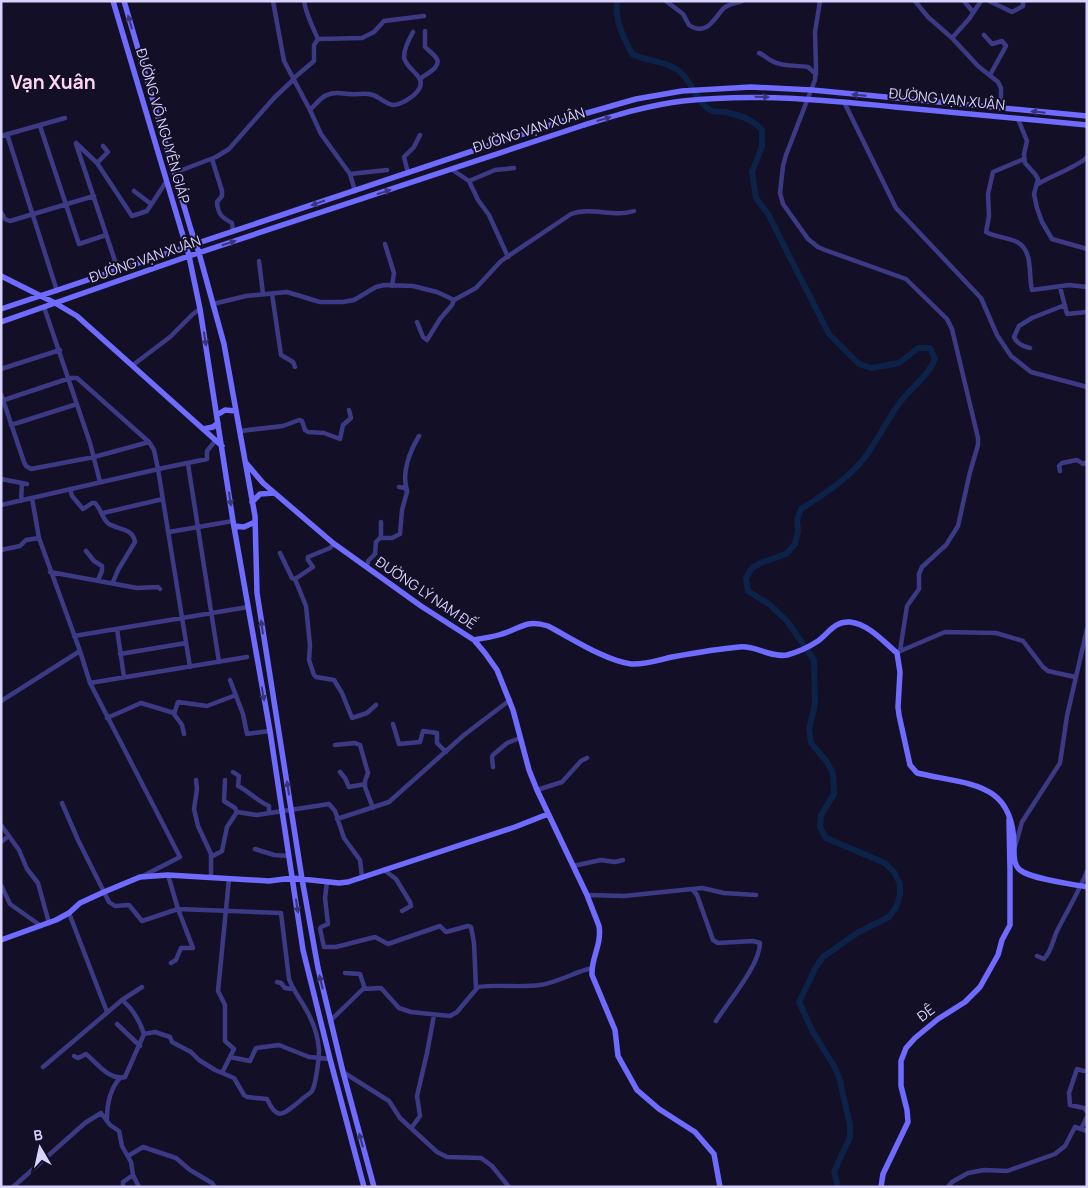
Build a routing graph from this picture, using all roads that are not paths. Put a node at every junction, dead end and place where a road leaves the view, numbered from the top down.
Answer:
1 (113, 1) edge
2 (124, 1) edge
3 (273, 1) edge
4 (304, 1) edge
5 (666, 1) edge
6 (742, 1) edge
7 (820, 1) edge
8 (915, 1) edge
9 (964, 1) edge
10 (980, 1) edge
11 (989, 1) edge
12 (1023, 1) edge
13 (973, 12) junction
14 (424, 16) dead end
15 (424, 31) dead end
16 (413, 32) dead end
17 (984, 35) dead end
18 (952, 38) junction
19 (318, 39) junction
20 (759, 53) dead end
21 (816, 74) junction
22 (990, 75) junction
23 (294, 78) junction
24 (420, 79) junction
25 (812, 90) junction
26 (808, 98) junction
27 (844, 102) junction
28 (1001, 108) junction
29 (310, 110) junction
30 (1087, 116) edge
31 (65, 118) dead end
32 (1018, 119) junction
33 (1087, 125) edge
34 (40, 126) junction
35 (7, 134) junction
36 (1, 136) edge
37 (420, 136) dead end
38 (103, 146) dead end
39 (1087, 157) edge
40 (212, 159) junction
41 (1024, 159) junction
42 (448, 160) junction
43 (97, 163) junction
44 (514, 168) dead end
45 (451, 169) junction
46 (163, 170) junction
47 (173, 170) junction
48 (387, 170) dead end
49 (408, 173) junction
50 (350, 174) junction
51 (470, 181) junction
52 (166, 182) junction
53 (1038, 184) junction
54 (134, 191) dead end
55 (355, 191) junction
56 (94, 196) junction
57 (151, 204) junction
58 (66, 205) junction
59 (634, 211) dead end
60 (1, 212) edge
61 (33, 214) junction
62 (233, 231) junction
63 (106, 235) junction
64 (196, 244) junction
65 (385, 244) dead end
66 (186, 247) junction
67 (1087, 249) edge
68 (199, 253) junction
69 (189, 256) junction
70 (508, 256) junction
71 (259, 262) dead end
72 (118, 270) junction
73 (1, 276) edge
74 (392, 286) junction
75 (1060, 288) junction
76 (1087, 288) edge
77 (57, 291) junction
78 (263, 294) junction
79 (272, 294) junction
80 (40, 296) junction
81 (454, 300) junction
82 (55, 303) junction
83 (213, 304) junction
84 (1065, 305) junction
85 (44, 306) junction
86 (200, 309) junction
87 (1, 310) edge
88 (1087, 312) edge
89 (1, 322) edge
90 (417, 322) dead end
91 (1030, 348) dead end
92 (60, 350) junction
93 (133, 365) junction
94 (295, 368) dead end
95 (1, 369) edge
96 (70, 378) junction
97 (1087, 387) edge
98 (1, 394) edge
99 (2, 401) edge
100 (77, 404) junction
101 (349, 410) dead end
102 (236, 411) junction
103 (217, 415) junction
104 (218, 423) junction
105 (11, 425) junction
106 (203, 429) junction
107 (240, 432) junction
108 (419, 436) dead end
109 (216, 440) junction
110 (149, 442) junction
111 (222, 446) junction
112 (94, 457) junction
113 (245, 462) junction
114 (1087, 462) edge
115 (188, 464) junction
116 (158, 469) junction
117 (1060, 471) dead end
118 (1, 478) edge
119 (100, 482) junction
120 (22, 483) junction
121 (28, 484) dead end
122 (399, 487) dead end
123 (70, 489) junction
124 (407, 490) junction
125 (275, 493) junction
126 (32, 498) junction
127 (163, 499) junction
128 (22, 501) junction
129 (252, 502) junction
130 (1, 506) edge
131 (103, 513) junction
132 (255, 522) junction
133 (382, 522) dead end
134 (234, 523) junction
135 (198, 528) junction
136 (169, 532) junction
137 (39, 538) junction
138 (381, 538) junction
139 (334, 544) junction
140 (1, 550) edge
141 (86, 551) dead end
142 (280, 553) dead end
143 (367, 568) junction
144 (50, 572) junction
145 (295, 579) junction
146 (98, 580) junction
147 (113, 582) junction
148 (160, 589) dead end
149 (248, 607) junction
150 (212, 613) junction
151 (182, 618) junction
152 (116, 629) junction
153 (1087, 629) edge
154 (74, 636) junction
155 (474, 640) junction
156 (186, 643) junction
157 (80, 651) junction
158 (898, 652) junction
159 (120, 654) junction
160 (266, 654) junction
161 (256, 655) junction
162 (248, 657) dead end
163 (219, 662) junction
164 (1080, 662) junction
165 (1087, 662) edge
166 (190, 666) junction
167 (124, 677) junction
168 (1075, 677) junction
169 (230, 680) dead end
170 (90, 683) junction
171 (236, 695) junction
172 (510, 700) junction
173 (1, 701) edge
174 (376, 705) dead end
175 (174, 713) junction
176 (108, 718) junction
177 (393, 724) dead end
178 (270, 731) junction
179 (184, 734) dead end
180 (520, 738) junction
181 (335, 744) dead end
182 (446, 752) junction
183 (587, 758) dead end
184 (493, 767) dead end
185 (234, 772) dead end
186 (340, 772) dead end
187 (196, 780) dead end
188 (225, 780) dead end
189 (365, 784) junction
190 (537, 790) junction
191 (62, 803) dead end
192 (373, 808) junction
193 (291, 809) junction
194 (282, 811) junction
195 (237, 812) junction
196 (270, 812) junction
197 (1007, 813) junction
198 (548, 814) junction
199 (337, 819) junction
200 (1012, 821) junction
201 (1022, 822) junction
202 (1, 825) edge
203 (8, 836) junction
204 (1, 842) edge
205 (1014, 848) junction
206 (255, 849) dead end
207 (289, 856) junction
208 (211, 857) junction
209 (623, 860) dead end
210 (572, 866) junction
211 (384, 870) junction
212 (1087, 871) edge
213 (168, 875) junction
214 (211, 877) junction
215 (362, 877) junction
216 (140, 878) junction
217 (292, 878) junction
218 (229, 879) junction
219 (302, 879) junction
220 (327, 882) junction
221 (1, 885) edge
222 (1084, 887) edge
223 (693, 890) junction
224 (104, 892) junction
225 (587, 895) junction
226 (756, 895) dead end
227 (178, 909) junction
228 (226, 911) junction
229 (402, 911) dead end
230 (69, 913) junction
231 (49, 922) junction
232 (41, 926) junction
233 (1, 940) edge
234 (1037, 956) dead end
235 (171, 963) dead end
236 (592, 968) junction
237 (345, 973) dead end
238 (277, 982) dead end
239 (142, 987) dead end
240 (476, 988) junction
241 (292, 989) junction
242 (365, 989) junction
243 (122, 1000) junction
244 (107, 1012) junction
245 (434, 1015) junction
246 (331, 1020) junction
247 (716, 1021) dead end
248 (117, 1024) dead end
249 (144, 1034) junction
250 (140, 1046) junction
251 (74, 1056) dead end
252 (230, 1058) junction
253 (318, 1059) junction
254 (330, 1059) junction
255 (43, 1068) dead end
256 (1084, 1071) dead end
257 (343, 1072) junction
258 (222, 1073) junction
259 (120, 1078) junction
260 (1087, 1112) edge
261 (1087, 1117) edge
262 (107, 1120) junction
263 (412, 1127) junction
264 (1084, 1130) edge
265 (128, 1156) junction
266 (133, 1175) junction
267 (13, 1187) edge
268 (123, 1187) edge
269 (139, 1187) edge
270 (215, 1187) edge
271 (364, 1187) edge
272 (374, 1187) edge
273 (509, 1187) edge
274 (720, 1187) edge
275 (881, 1187) edge
276 (948, 1187) edge

1 - 46 main road, ĐƯỜNG VÕ NGUYÊN GIÁP
47 -> 2 main road, ĐƯỜNG VÕ NGUYÊN GIÁP
3 - 23 street
4 - 19 street
5 - 6 street
7 - 21 street
8 - 18 street
9 - 13 street
10 - 13 street
11 - 12 street
13 - 18 street
14 - 19 street
15 - 24 street
16 - 24 street
17 - 22 street
18 - 22 street
19 - 23 street
20 - 21 street
21 - 25 street
22 - 28 street
23 - 29 street
23 - 40 street
24 - 29 street
25 - 26 street
28 -> 25 main road, ĐƯỜNG VẠN XUÂN
25 - 42 main road, ĐƯỜNG VẠN XUÂN
26 - 27 main road, ĐƯỜNG VẠN XUÂN
45 -> 26 main road, ĐƯỜNG VẠN XUÂN
26 - 158 street
27 - 32 main road, ĐƯỜNG VẠN XUÂN
27 - 97 street
30 -> 28 main road, ĐƯỜNG VẠN XUÂN
29 - 50 street
31 - 34 street
32 - 33 main road, ĐƯỜNG VẠN XUÂN
32 - 41 street
34 - 35 street
34 - 58 street
35 - 36 street
35 - 61 street
37 - 49 street
38 - 43 street
39 - 53 street
40 - 47 street
40 - 62 street
41 - 53 street
41 - 75 street
42 - 45 main road
42 - 49 main road, ĐƯỜNG VẠN XUÂN
43 - 56 street
43 - 57 street
44 - 51 street
45 - 51 street
68 -> 45 main road, ĐƯỜNG VẠN XUÂN
46 - 47 main road
46 - 52 main road, ĐƯỜNG VÕ NGUYÊN GIÁP
47 - 64 main road, ĐƯỜNG VÕ NGUYÊN GIÁP
48 - 50 street
49 - 55 main road, ĐƯỜNG VẠN XUÂN
50 - 55 street
51 - 70 street
52 - 57 street
52 - 66 main road, ĐƯỜNG VÕ NGUYÊN GIÁP
53 - 67 street
54 - 57 street
55 -> 62 main road, ĐƯỜNG VẠN XUÂN
56 - 58 street
56 - 63 street
58 - 61 street
58 - 63 street
59 - 70 street
60 - 61 street
61 - 77 street
62 - 64 main road, ĐƯỜNG VẠN XUÂN
63 - 72 street
64 - 66 main road, ĐƯỜNG VẠN XUÂN
64 - 68 main road, ĐƯỜNG VÕ NGUYÊN GIÁP
65 - 74 street
66 - 69 main road, ĐƯỜNG VÕ NGUYÊN GIÁP
66 - 72 main road, ĐƯỜNG VẠN XUÂN
68 - 69 main road, ĐƯỜNG VẠN XUÂN
68 - 83 main road, ĐƯỜNG VÕ NGUYÊN GIÁP
69 - 82 main road, ĐƯỜNG VẠN XUÂN
69 - 86 main road, ĐƯỜNG VÕ NGUYÊN GIÁP
70 - 81 street
71 - 78 street
72 - 77 main road, ĐƯỜNG VẠN XUÂN
73 - 80 main road
74 - 79 street
74 - 81 street
75 - 76 street
75 - 84 street
77 - 80 main road, ĐƯỜNG VẠN XUÂN
78 - 79 street
78 - 83 street
79 - 94 street
80 - 82 main road
80 - 87 main road, ĐƯỜNG VẠN XUÂN
81 - 90 street
82 - 85 main road, ĐƯỜNG VẠN XUÂN
82 - 93 main road
83 - 102 main road, ĐƯỜNG VÕ NGUYÊN GIÁP
84 - 88 street
84 - 91 street
85 - 89 main road, ĐƯỜNG VẠN XUÂN
85 - 92 street
86 - 93 street
86 -> 103 main road, ĐƯỜNG VÕ NGUYÊN GIÁP
92 - 95 street
92 - 96 street
93 - 106 main road
96 - 99 street
96 - 100 street
96 - 110 street
98 - 99 street
99 - 105 street
100 - 105 street
100 - 112 street
101 - 107 street
102 - 103 main road
102 - 107 main road, ĐƯỜNG VÕ NGUYÊN GIÁP
103 - 104 main road, ĐƯỜNG VÕ NGUYÊN GIÁP
104 - 106 main road
104 - 111 main road, ĐƯỜNG VÕ NGUYÊN GIÁP
105 - 112 street
106 - 109 main road
107 - 113 main road, ĐƯỜNG VÕ NGUYÊN GIÁP
108 - 124 street
109 - 111 main road
109 - 115 street
110 - 112 street
110 - 116 street
111 -> 134 main road, ĐƯỜNG VÕ NGUYÊN GIÁP
112 - 119 street
113 - 125 main road, ĐƯỜNG LÝ NAM ĐẾ
113 - 129 main road, ĐƯỜNG VÕ NGUYÊN GIÁP
114 - 117 street
115 - 116 street
115 - 135 street
116 - 119 street
116 - 127 street
118 - 120 street
119 - 123 street
120 - 121 street
120 - 128 street
122 - 124 street
123 - 126 street
123 - 131 street
124 - 138 street
125 - 129 main road
125 - 139 main road, ĐƯỜNG LÝ NAM ĐẾ
126 - 128 street
126 - 137 street
127 - 131 street
127 - 136 street
128 - 130 street
129 - 132 main road, ĐƯỜNG VÕ NGUYÊN GIÁP
131 - 147 street
132 - 134 main road
160 -> 132 main road, ĐƯỜNG VÕ NGUYÊN GIÁP
133 - 138 street
134 - 135 street
134 - 149 main road, ĐƯỜNG VÕ NGUYÊN GIÁP
135 - 136 street
135 - 150 street
136 - 151 street
137 - 140 street
137 - 144 street
138 - 143 street
139 - 143 main road, ĐƯỜNG LÝ NAM ĐẾ
139 - 145 street
141 - 146 street
142 - 145 street
143 - 155 main road, ĐƯỜNG LÝ NAM ĐẾ
144 - 146 street
144 - 154 street
145 - 174 street
146 - 147 street
147 - 148 street
149 - 150 street
149 - 161 main road, ĐƯỜNG VÕ NGUYÊN GIÁP
150 - 151 street
150 - 163 street
151 - 152 street
151 - 156 street
152 - 154 street
152 - 159 street
153 - 164 street
154 - 157 street
155 - 158 main road, ĐƯỜNG LÝ NAM ĐẾ
155 - 172 main road
156 - 159 street
156 - 166 street
157 - 170 street
157 - 173 street
158 - 168 street
158 - 197 main road
159 - 167 street
160 - 161 main road
193 -> 160 main road, ĐƯỜNG VÕ NGUYÊN GIÁP
161 -> 178 main road, ĐƯỜNG VÕ NGUYÊN GIÁP
162 - 163 street
163 - 166 street
164 - 165 street
164 - 168 street
166 - 167 street
167 - 170 street
168 - 201 street
169 - 171 street
170 - 176 street
171 - 175 street
171 - 178 street
172 - 180 main road
172 - 182 street
175 - 176 street
175 - 179 street
176 - 216 street
177 - 182 street
178 - 194 main road, ĐƯỜNG VÕ NGUYÊN GIÁP
180 - 184 street
180 - 190 main road
181 - 189 street
182 - 192 street
183 - 190 street
185 - 196 street
186 - 189 street
187 - 208 street
188 - 195 street
189 - 192 street
190 - 198 main road
191 - 224 street
192 - 199 street
193 - 194 street
193 - 199 street
193 - 219 main road, ĐƯỜNG VÕ NGUYÊN GIÁP
194 - 196 street
194 - 207 main road, ĐƯỜNG VÕ NGUYÊN GIÁP
195 - 196 street
195 - 208 street
197 - 200 main road
197 - 275 main road, ĐÊ
198 - 210 main road
198 - 211 main road
199 - 215 street
200 - 201 street
200 - 205 main road
201 - 205 street
202 - 203 street
203 - 204 street
203 - 231 street
205 - 222 main road
206 - 207 street
207 - 217 main road, ĐƯỜNG VÕ NGUYÊN GIÁP
208 - 214 street
209 - 210 street
210 - 225 main road
211 - 215 main road
211 - 229 street
212 - 222 street
213 - 214 main road
213 - 216 main road
213 - 227 street
214 - 218 main road
215 - 220 main road
216 - 224 main road
217 - 218 main road
217 - 219 main road
217 -> 254 main road, ĐƯỜNG VÕ NGUYÊN GIÁP
218 - 228 street
219 - 220 main road
246 -> 219 main road, ĐƯỜNG VÕ NGUYÊN GIÁP
220 - 240 street
221 - 232 street
222 - 234 street
223 - 225 street
223 - 226 street
223 - 247 street
224 - 227 street
224 - 230 main road
225 - 236 main road
227 - 228 street
227 - 235 street
228 - 241 street
228 - 252 street
230 - 231 main road
230 - 244 street
231 - 232 main road
232 - 233 main road
236 - 240 street
236 - 274 main road
237 - 242 street
238 - 241 street
239 - 243 street
240 - 245 street
241 - 253 street
242 - 245 street
242 - 246 street
243 - 244 street
243 - 249 street
244 - 255 street
245 - 263 street
246 - 257 main road, ĐƯỜNG VÕ NGUYÊN GIÁP
248 - 250 street
249 - 250 street
249 - 258 street
250 - 259 street
251 - 259 street
252 - 253 street
252 - 258 street
253 - 254 street
253 - 258 street
254 - 271 main road, ĐƯỜNG VÕ NGUYÊN GIÁP
256 - 260 street
257 - 263 street
272 -> 257 main road, ĐƯỜNG VÕ NGUYÊN GIÁP
259 - 262 street
261 - 264 street
262 - 265 street
262 - 267 street
263 - 273 street
264 - 276 street
265 - 266 street
265 - 270 street
266 - 268 street
266 - 269 street

